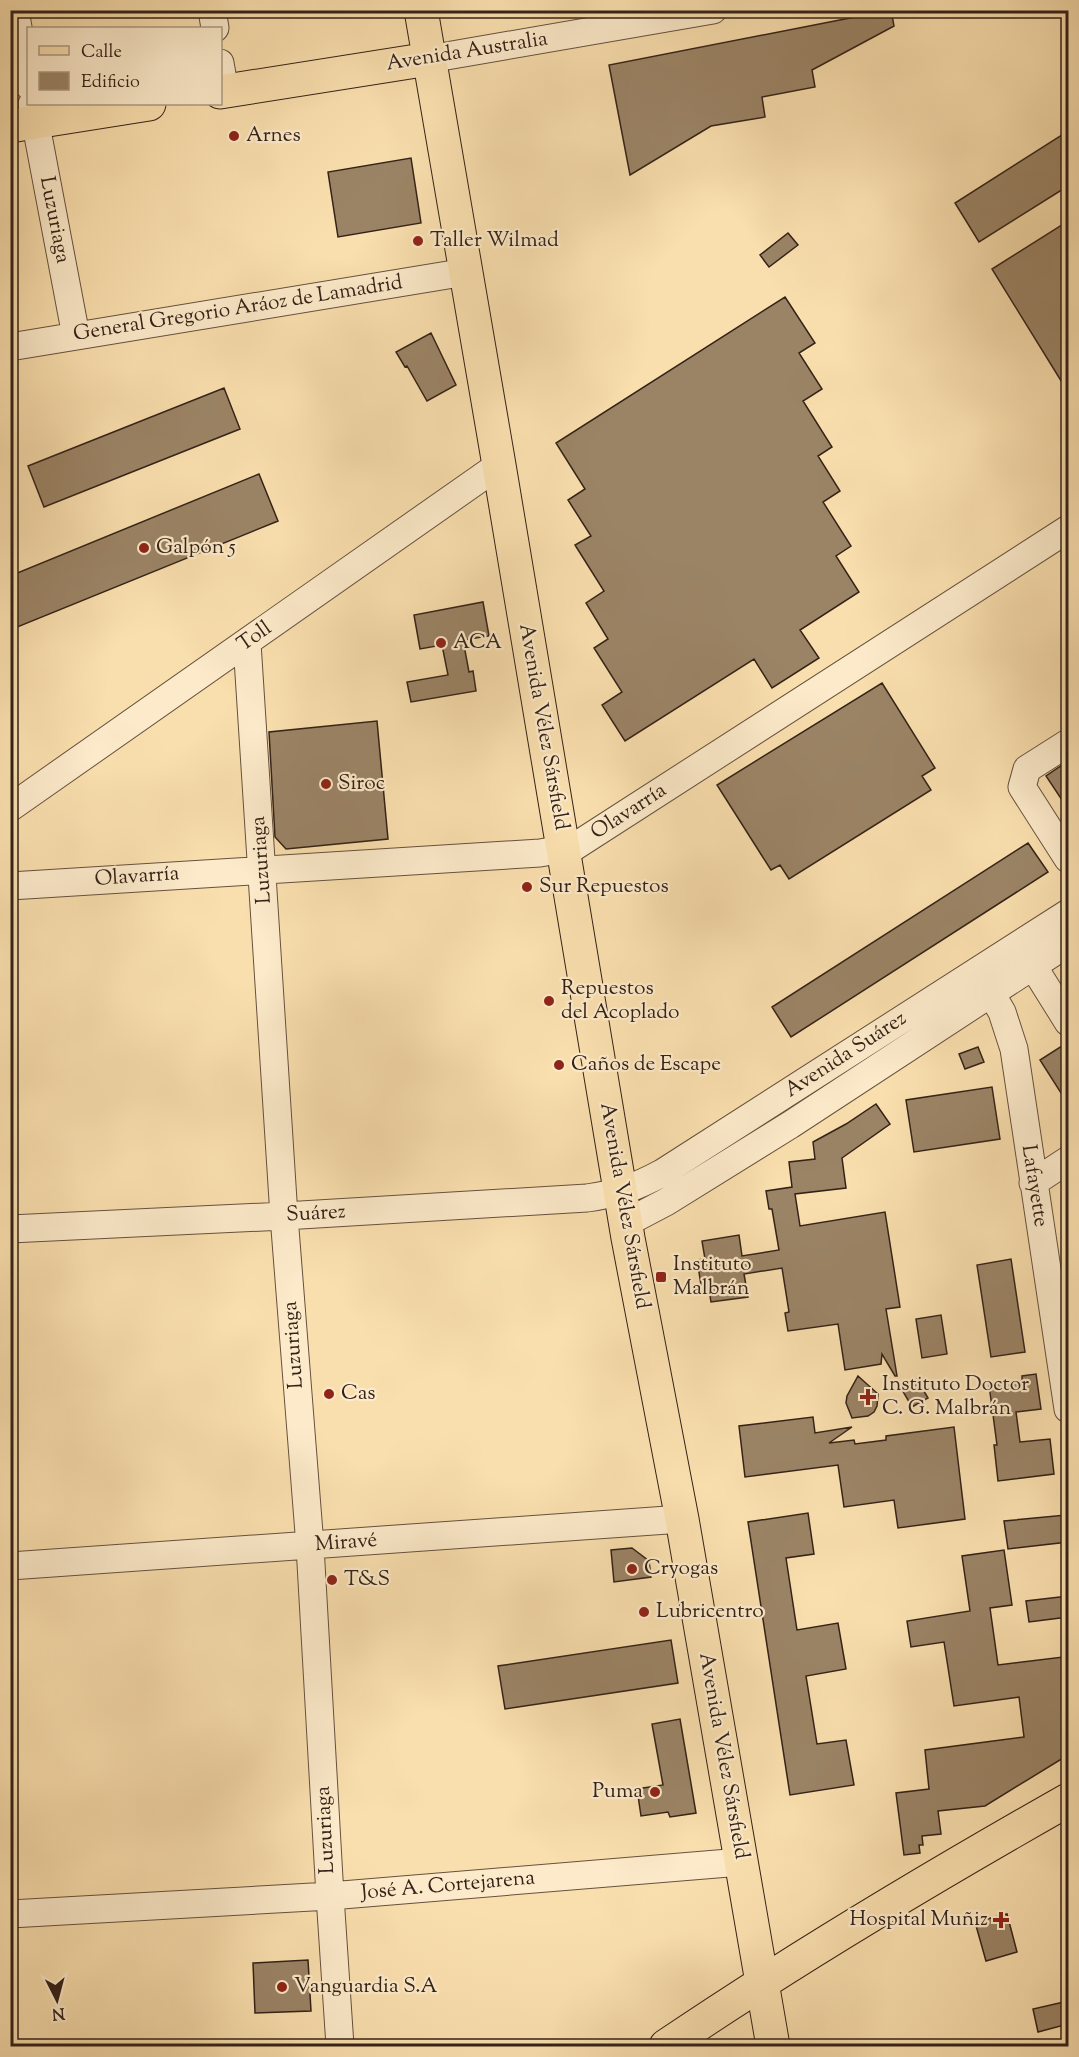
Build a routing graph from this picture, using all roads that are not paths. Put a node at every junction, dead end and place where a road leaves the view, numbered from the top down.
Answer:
1 (15, 10) edge
2 (212, 10) edge
3 (421, 10) edge
4 (712, 10) edge
5 (215, 27) edge
6 (429, 59) junction
7 (27, 79) edge
8 (222, 82) edge
9 (140, 105) edge
10 (26, 117) edge
11 (466, 272) junction
12 (76, 336) junction
13 (10, 347) edge
14 (499, 465) junction
15 (1068, 529) edge
16 (247, 643) junction
17 (1068, 743) edge
18 (10, 808) edge
19 (564, 850) junction
20 (1068, 859) edge
21 (263, 869) junction
22 (10, 886) edge
23 (1068, 913) edge
24 (1068, 943) edge
25 (1033, 966) junction
26 (984, 982) junction
27 (1068, 1022) edge
28 (1068, 1160) edge
29 (1033, 1183) junction
30 (624, 1208) junction
31 (284, 1216) junction
32 (10, 1229) edge
33 (1067, 1394) edge
34 (682, 1519) junction
35 (310, 1546) junction
36 (10, 1566) edge
37 (1068, 1800) edge
38 (741, 1862) junction
39 (330, 1896) junction
40 (10, 1914) edge
41 (762, 1983) junction
42 (340, 2046) edge
43 (666, 2046) edge
44 (773, 2046) edge

1 - 7 street
2 - 5 street
3 - 6 main road, Avenida Vélez Sársfield
4 - 6 street, Avenida Australia
6 - 8 main road, Avenida Australia
6 - 11 main road, Avenida Vélez Sársfield
9 - 10 main road
10 - 12 street, Luzuriaga
11 - 12 street, General Gregorio Aráoz de Lamadrid
11 - 14 main road, Avenida Vélez Sársfield
12 - 13 street, General Gregorio Aráoz de Lamadrid
14 - 16 street, Toll
14 - 19 main road, Avenida Vélez Sársfield
15 - 19 street, Olavarría
16 - 18 street, Toll
16 - 21 street, Luzuriaga
17 - 20 street
19 - 21 street, Olavarría
19 - 30 main road, Avenida Vélez Sársfield
21 - 22 street, Olavarría
21 - 31 street, Luzuriaga
23 - 26 street, Avenida Suárez
24 - 25 street, Avenida Suárez
25 - 26 street, Avenida Suárez
25 - 27 street
26 - 29 street, Lafayette
26 - 30 street, Avenida Suárez
28 - 29 street
29 - 33 street, Lafayette
30 - 31 street, Suárez
30 - 34 main road, Avenida Vélez Sársfield
31 - 32 street, Suárez
31 - 35 street, Luzuriaga
34 - 35 street, Miravé
34 - 38 main road, Avenida Vélez Sársfield
35 - 36 street, Miravé
35 - 39 street, Luzuriaga
37 - 41 main road
38 - 39 street, José A. Cortejarena
38 - 41 main road, Avenida Vélez Sársfield
39 - 40 street, José A. Cortejarena
39 - 42 street, Luzuriaga
41 - 43 main road
41 - 44 main road, Avenida Vélez Sársfield

